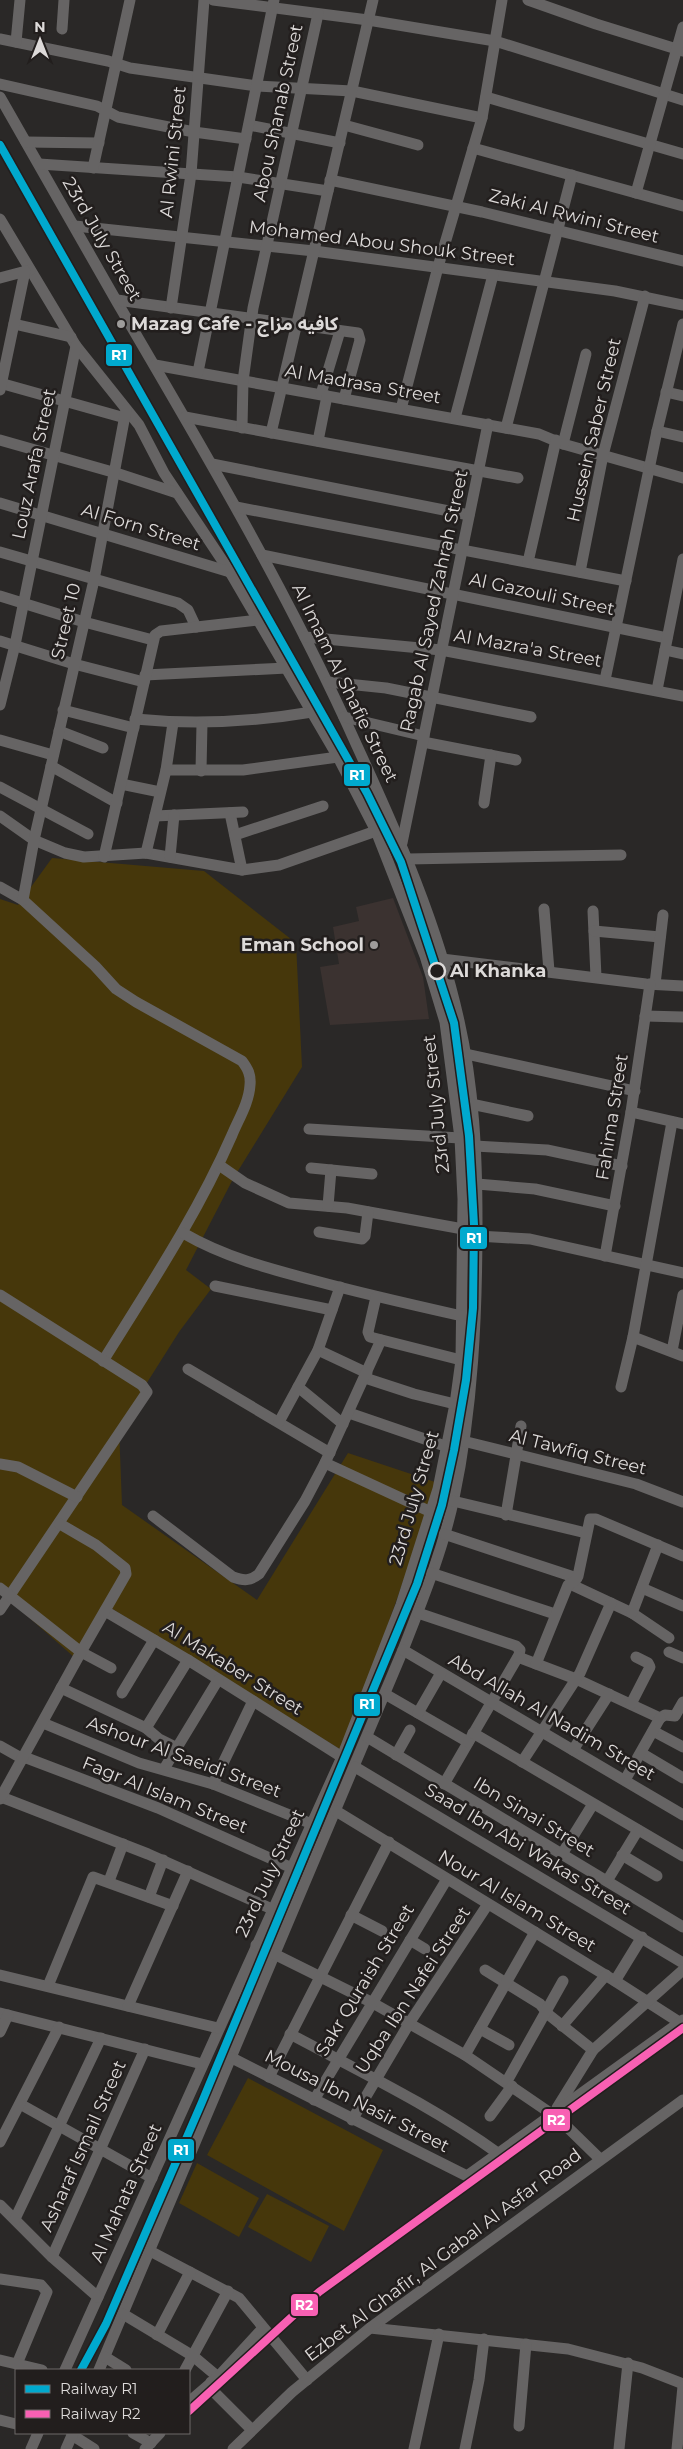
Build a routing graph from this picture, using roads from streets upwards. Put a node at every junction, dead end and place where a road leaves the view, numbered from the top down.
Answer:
1 (20, 0) edge
2 (64, 0) edge
3 (130, 0) edge
4 (204, 0) edge
5 (213, 0) edge
6 (373, 0) edge
7 (502, 0) edge
8 (528, 0) edge
9 (273, 4) edge
10 (318, 14) junction
11 (368, 20) junction
12 (683, 27) edge
13 (62, 29) dead end
14 (0, 39) edge
15 (496, 41) junction
16 (16, 42) junction
17 (680, 50) edge
18 (117, 64) junction
19 (199, 77) junction
20 (0, 84) edge
21 (257, 86) junction
22 (302, 89) junction
23 (352, 91) junction
24 (664, 94) junction
25 (0, 97) edge
26 (486, 97) junction
27 (683, 100) edge
28 (106, 110) junction
29 (482, 118) junction
30 (249, 125) junction
31 (344, 125) junction
32 (194, 132) junction
33 (292, 134) junction
34 (246, 139) junction
35 (26, 142) junction
36 (99, 143) junction
37 (340, 144) junction
38 (418, 144) dead end
39 (650, 144) junction
40 (473, 148) junction
41 (683, 154) edge
42 (39, 164) junction
43 (93, 168) junction
44 (190, 174) junction
45 (572, 176) junction
46 (238, 177) junction
47 (281, 182) junction
48 (329, 186) junction
49 (636, 193) junction
50 (683, 206) edge
51 (456, 207) junction
52 (2, 226) edge
53 (75, 226) junction
54 (558, 230) junction
55 (181, 237) junction
56 (224, 241) junction
57 (267, 246) junction
58 (314, 251) junction
59 (683, 261) edge
60 (438, 267) junction
61 (27, 270) junction
62 (493, 275) junction
63 (0, 278) edge
64 (544, 282) junction
65 (645, 296) junction
66 (117, 300) junction
67 (683, 305) edge
68 (171, 308) junction
69 (209, 313) junction
70 (251, 318) junction
71 (14, 324) junction
72 (683, 324) edge
73 (297, 325) junction
74 (340, 330) junction
75 (74, 342) junction
76 (680, 350) edge
77 (586, 354) dead end
78 (155, 365) junction
79 (198, 372) junction
80 (243, 380) junction
81 (0, 386) edge
82 (282, 388) junction
83 (666, 392) junction
84 (324, 395) junction
85 (683, 396) edge
86 (344, 399) junction
87 (65, 402) junction
88 (401, 409) junction
89 (125, 414) junction
90 (185, 417) junction
91 (455, 418) junction
92 (488, 424) junction
93 (242, 428) junction
94 (506, 428) junction
95 (657, 431) junction
96 (271, 433) junction
97 (683, 437) edge
98 (0, 440) edge
99 (318, 441) junction
100 (560, 442) junction
101 (54, 455) junction
102 (603, 456) junction
103 (212, 464) junction
104 (649, 468) junction
105 (478, 470) junction
106 (116, 473) junction
107 (518, 478) dead end
108 (683, 478) edge
109 (177, 493) junction
110 (0, 503) edge
111 (236, 507) junction
112 (469, 515) junction
113 (42, 516) junction
114 (103, 534) junction
115 (462, 550) junction
116 (0, 552) edge
117 (262, 555) junction
118 (683, 559) edge
119 (32, 562) junction
120 (528, 562) junction
121 (230, 572) junction
122 (580, 572) junction
123 (682, 572) edge
124 (94, 580) junction
125 (626, 581) junction
126 (453, 594) junction
127 (0, 596) edge
128 (23, 604) junction
129 (678, 610) edge
130 (259, 620) junction
131 (84, 622) junction
132 (196, 627) junction
133 (617, 628) junction
134 (155, 636) junction
135 (305, 637) junction
136 (667, 638) junction
137 (0, 641) edge
138 (15, 645) junction
139 (442, 650) junction
140 (665, 650) junction
141 (683, 654) edge
142 (74, 664) junction
143 (288, 668) junction
144 (145, 678) junction
145 (605, 680) junction
146 (328, 682) junction
147 (3, 683) edge
148 (657, 690) junction
149 (683, 696) edge
150 (432, 698) junction
151 (0, 705) edge
152 (63, 710) junction
153 (312, 712) junction
154 (344, 717) junction
155 (530, 717) dead end
156 (173, 723) junction
157 (202, 723) junction
158 (134, 724) junction
159 (59, 731) junction
160 (423, 739) junction
161 (0, 740) edge
162 (103, 748) dead end
163 (491, 755) junction
164 (338, 758) junction
165 (516, 760) dead end
166 (52, 761) junction
167 (166, 770) junction
168 (201, 771) junction
169 (121, 784) junction
170 (0, 787) edge
171 (160, 792) junction
172 (117, 803) junction
173 (484, 803) dead end
174 (323, 806) dead end
175 (41, 809) junction
176 (243, 812) dead end
177 (230, 813) junction
178 (174, 815) junction
179 (0, 816) edge
180 (154, 816) junction
181 (376, 831) junction
182 (88, 834) dead end
183 (235, 835) junction
184 (34, 840) junction
185 (402, 843) junction
186 (146, 853) junction
187 (621, 855) dead end
188 (104, 857) junction
189 (170, 857) junction
190 (408, 859) junction
191 (242, 870) junction
192 (0, 887) edge
193 (23, 900) junction
194 (544, 909) dead end
195 (593, 911) dead end
196 (663, 915) dead end
197 (594, 931) junction
198 (660, 937) junction
199 (442, 960) junction
200 (549, 972) junction
201 (596, 978) junction
202 (652, 984) junction
203 (683, 986) edge
204 (645, 1016) junction
205 (683, 1018) edge
206 (466, 1054) junction
207 (634, 1091) junction
208 (472, 1104) junction
209 (631, 1112) junction
210 (528, 1116) dead end
211 (677, 1123) edge
212 (309, 1129) dead end
213 (460, 1138) junction
214 (475, 1146) junction
215 (219, 1165) junction
216 (622, 1166) junction
217 (311, 1168) dead end
218 (331, 1170) junction
219 (372, 1174) dead end
220 (477, 1184) junction
221 (328, 1206) junction
222 (615, 1206) junction
223 (368, 1212) junction
224 (463, 1229) junction
225 (319, 1232) dead end
226 (183, 1233) junction
227 (477, 1236) junction
228 (605, 1256) junction
229 (647, 1264) junction
230 (683, 1273) edge
231 (215, 1286) dead end
232 (340, 1287) junction
233 (0, 1295) edge
234 (683, 1295) edge
235 (376, 1297) junction
236 (332, 1310) junction
237 (462, 1316) junction
238 (633, 1337) junction
239 (381, 1340) junction
240 (318, 1350) junction
241 (677, 1354) edge
242 (460, 1360) junction
243 (103, 1361) junction
244 (188, 1369) dead end
245 (366, 1375) junction
246 (298, 1387) junction
247 (621, 1387) dead end
248 (455, 1404) junction
249 (349, 1413) junction
250 (279, 1422) junction
251 (343, 1424) junction
252 (521, 1426) dead end
253 (463, 1441) junction
254 (448, 1447) junction
255 (516, 1454) junction
256 (327, 1458) junction
257 (0, 1464) edge
258 (77, 1498) junction
259 (453, 1501) junction
260 (683, 1502) edge
261 (431, 1512) junction
262 (506, 1515) junction
263 (153, 1516) dead end
264 (60, 1524) junction
265 (586, 1533) junction
266 (444, 1534) junction
267 (658, 1545) junction
268 (683, 1556) edge
269 (431, 1573) junction
270 (573, 1581) junction
271 (0, 1588) edge
272 (642, 1588) junction
273 (12, 1595) junction
274 (611, 1603) junction
275 (683, 1606) edge
276 (0, 1610) edge
277 (105, 1611) junction
278 (418, 1613) junction
279 (632, 1613) junction
280 (555, 1614) junction
281 (669, 1638) dead end
282 (154, 1640) junction
283 (403, 1650) junction
284 (80, 1652) junction
285 (669, 1652) dead end
286 (519, 1654) junction
287 (636, 1656) dead end
288 (683, 1658) edge
289 (188, 1660) junction
290 (536, 1664) junction
291 (111, 1668) dead end
292 (441, 1672) junction
293 (576, 1679) junction
294 (218, 1680) junction
295 (62, 1688) junction
296 (122, 1693) dead end
297 (385, 1694) junction
298 (610, 1694) junction
299 (253, 1700) junction
300 (491, 1702) junction
301 (683, 1702) edge
302 (631, 1704) junction
303 (418, 1713) junction
304 (660, 1718) junction
305 (43, 1723) junction
306 (146, 1728) junction
307 (410, 1730) dead end
308 (541, 1731) junction
309 (654, 1731) junction
310 (471, 1737) junction
311 (367, 1738) junction
312 (0, 1746) edge
313 (683, 1747) edge
314 (177, 1748) junction
315 (573, 1750) junction
316 (641, 1753) junction
317 (396, 1755) junction
318 (342, 1757) junction
319 (23, 1758) junction
320 (522, 1762) junction
321 (355, 1767) junction
322 (164, 1769) junction
323 (683, 1778) edge
324 (625, 1780) junction
325 (213, 1784) junction
326 (444, 1784) junction
327 (1, 1798) edge
328 (593, 1804) junction
329 (336, 1811) junction
330 (683, 1815) edge
331 (312, 1824) junction
332 (638, 1830) junction
333 (389, 1842) junction
334 (123, 1844) junction
335 (562, 1854) junction
336 (622, 1855) junction
337 (683, 1856) edge
338 (163, 1860) junction
339 (292, 1868) junction
340 (188, 1872) junction
341 (657, 1876) dead end
342 (447, 1879) junction
343 (109, 1881) junction
344 (607, 1881) junction
345 (150, 1897) junction
346 (488, 1904) junction
347 (173, 1906) junction
348 (272, 1909) junction
349 (351, 1915) junction
350 (683, 1926) edge
351 (382, 1931) dead end
352 (536, 1932) junction
353 (642, 1937) junction
354 (410, 1940) junction
355 (256, 1945) junction
356 (425, 1950) dead end
357 (276, 1954) junction
358 (683, 1962) edge
359 (486, 1970) dead end
360 (683, 1970) edge
361 (0, 1975) edge
362 (320, 1975) junction
363 (611, 1978) junction
364 (563, 1981) dead end
365 (506, 1983) junction
366 (48, 1986) junction
367 (372, 2002) junction
368 (647, 2002) junction
369 (128, 2006) junction
370 (546, 2012) junction
371 (4, 2014) edge
372 (681, 2021) edge
373 (410, 2022) junction
374 (562, 2026) junction
375 (59, 2027) junction
376 (218, 2028) junction
377 (480, 2030) junction
378 (0, 2032) edge
379 (290, 2034) junction
380 (101, 2038) junction
381 (509, 2045) dead end
382 (146, 2049) junction
383 (593, 2050) junction
384 (465, 2055) junction
385 (232, 2058) junction
386 (338, 2059) junction
387 (202, 2064) junction
388 (269, 2077) junction
389 (376, 2079) junction
390 (510, 2084) junction
391 (314, 2100) junction
392 (683, 2100) edge
393 (20, 2104) junction
394 (553, 2114) junction
395 (490, 2116) dead end
396 (352, 2120) junction
397 (60, 2127) junction
398 (0, 2142) edge
399 (99, 2150) junction
400 (499, 2154) junction
401 (600, 2159) junction
402 (152, 2178) junction
403 (1, 2208) edge
404 (15, 2219) junction
405 (150, 2251) junction
406 (52, 2257) junction
407 (190, 2272) junction
408 (0, 2279) edge
409 (228, 2291) junction
410 (98, 2298) junction
411 (123, 2314) junction
412 (263, 2328) junction
413 (370, 2328) junction
414 (439, 2334) junction
415 (157, 2335) junction
416 (484, 2339) junction
417 (526, 2344) junction
418 (193, 2356) junction
419 (105, 2357) junction
420 (0, 2360) edge
421 (628, 2363) junction
422 (17, 2364) junction
423 (38, 2369) edge
424 (65, 2369) edge
425 (99, 2369) edge
426 (124, 2369) edge
427 (185, 2369) edge
428 (215, 2380) junction
429 (307, 2380) junction
430 (683, 2385) edge
431 (190, 2401) edge
432 (0, 2420) edge
433 (15, 2424) edge
434 (519, 2426) dead end
435 (251, 2429) junction
436 (38, 2434) edge
437 (72, 2434) edge
438 (134, 2434) edge
439 (159, 2434) edge
440 (414, 2445) edge
441 (148, 2446) edge
442 (31, 2449) edge
443 (66, 2449) edge
444 (94, 2449) edge
445 (233, 2449) edge
446 (465, 2449) edge
447 (619, 2449) edge
448 (677, 2449) edge

1 - 16 street
2 - 13 street
3 - 18 street
4 - 19 street, Al Rwini Street
5 - 9 street
6 - 11 street
7 - 15 street
8 - 17 street
9 - 10 street
9 - 21 street
10 - 11 street
10 - 22 street, Abou Shanab Street
11 - 15 street
11 - 23 street
12 - 17 street
14 - 16 street
15 - 24 street
15 - 26 street
16 - 18 street
17 - 24 street
18 - 19 street
18 - 28 street
19 - 21 street
19 - 32 street, Al Rwini Street
20 - 28 street
21 - 22 street
21 - 30 street
22 - 23 street
22 - 33 street, Abou Shanab Street
23 - 29 street
23 - 31 street
24 - 27 street
24 - 39 street
25 - 35 street, 23rd July Street
26 - 29 street
26 - 39 street
28 - 32 street
28 - 36 street
29 - 40 street
30 - 33 street
30 - 34 street
31 - 37 street
31 - 38 street
32 - 34 street
32 - 44 street, Al Rwini Street
33 - 37 street
33 - 47 street, Abou Shanab Street
34 - 46 street
35 - 36 street
35 - 42 street, 23rd July Street
36 - 43 street
37 - 48 street
39 - 41 street
39 - 49 street
40 - 45 street
40 - 51 street
42 - 43 street
42 - 53 street, 23rd July Street
43 - 44 street
44 - 46 street
44 - 55 street, Al Rwini Street
45 - 49 street
45 - 54 street
46 - 47 street
46 - 56 street
47 - 48 street
47 - 57 street, Abou Shanab Street
48 - 51 street, Zaki Al Rwini Street
48 - 58 street
49 - 50 street
51 - 54 street, Zaki Al Rwini Street
51 - 60 street
52 - 61 street, 23rd July Street
53 - 55 street, Mohamed Abou Shouk Street
53 - 66 street, 23rd July Street
54 - 59 street, Zaki Al Rwini Street
54 - 64 street
55 - 56 street, Mohamed Abou Shouk Street
55 - 68 street, Al Rwini Street
56 - 57 street, Mohamed Abou Shouk Street
56 - 69 street
57 - 58 street, Mohamed Abou Shouk Street
57 - 70 street, Abou Shanab Street
58 - 60 street, Mohamed Abou Shouk Street
58 - 73 street
60 - 62 street, Mohamed Abou Shouk Street
60 - 88 street
61 - 63 street
61 - 71 street
61 - 75 street, 23rd July Street
62 - 64 street, Mohamed Abou Shouk Street
62 - 91 street
64 - 65 street, Mohamed Abou Shouk Street
64 - 94 street
65 - 67 street, Mohamed Abou Shouk Street
65 - 102 street, Hussein Saber Street
66 - 68 street
66 - 78 street, 23rd July Street
68 - 69 street
69 - 70 street
69 - 79 street
70 - 73 street
70 - 80 street, Abou Shanab Street
71 - 75 street
71 - 81 street
72 - 76 street
73 - 74 street
73 - 82 street
74 - 84 street
74 - 86 street
75 - 87 street, Louz Arafa Street
75 - 89 street, 23rd July Street
76 - 83 street
77 - 100 street
78 - 79 street, Al Madrasa Street
78 - 90 street, 23rd July Street
79 - 80 street, Al Madrasa Street
80 - 82 street, Al Madrasa Street
80 - 93 street, Abou Shanab Street
81 - 87 street
82 - 84 street, Al Madrasa Street
82 - 96 street
83 - 85 street
83 - 95 street
84 - 86 street, Al Madrasa Street
84 - 99 street
86 - 88 street, Al Madrasa Street
87 - 89 street
87 - 101 street, Louz Arafa Street
88 - 91 street, Al Madrasa Street
89 - 106 street, Street 10
89 - 109 street, 23rd July Street
90 - 93 street
90 - 103 street, 23rd July Street
91 - 92 street, Al Madrasa Street
92 - 94 street, Al Madrasa Street
92 - 105 street, Ragab Al Sayed Zahrah Street
93 - 96 street
94 - 100 street, Al Madrasa Street
95 - 97 street
95 - 104 street
96 - 99 street
98 - 101 street
99 - 105 street
100 - 102 street, Al Madrasa Street
100 - 120 street
101 - 106 street
101 - 113 street, Louz Arafa Street
102 - 104 street, Al Madrasa Street
102 - 122 street, Hussein Saber Street
103 - 111 street, 23rd July Street
103 - 112 street
104 - 108 street, Al Madrasa Street
104 - 125 street
105 - 107 street
105 - 112 street, Ragab Al Sayed Zahrah Street
106 - 109 street
106 - 114 street, Street 10
109 - 121 street, 23rd July Street
110 - 113 street, Al Forn Street
111 - 115 street
111 - 117 street, 23rd July Street
112 - 115 street, Ragab Al Sayed Zahrah Street
113 - 114 street, Al Forn Street
113 - 119 street, Louz Arafa Street
114 - 121 street, Al Forn Street
114 - 124 street, Street 10
115 - 120 street
115 - 126 street, Ragab Al Sayed Zahrah Street
116 - 119 street
117 - 126 street, Al Gazouli Street
117 - 135 street, Al Imam Al Shafie Street
118 - 123 street
119 - 124 street
119 - 128 street, Louz Arafa Street
120 - 122 street
121 - 130 street, 23rd July Street
122 - 125 street
123 - 129 street
124 - 131 street, Street 10
124 - 132 street
125 - 133 street
126 - 133 street, Al Gazouli Street
126 - 139 street, Ragab Al Sayed Zahrah Street
127 - 128 street
128 - 131 street
128 - 138 street, Louz Arafa Street
129 - 136 street
130 - 132 street
130 - 143 street, 23rd July Street
131 - 134 street
131 - 142 street, Street 10
132 - 134 street
133 - 136 street, Al Gazouli Street
133 - 145 street
134 - 144 street
135 - 139 street, Al Mazra'a Street
135 - 146 street, Al Imam Al Shafie Street
136 - 140 street
137 - 138 street
138 - 142 street
138 - 147 street, Louz Arafa Street
139 - 145 street, Al Mazra'a Street
139 - 150 street, Ragab Al Sayed Zahrah Street
140 - 141 street
140 - 148 street
142 - 144 street
142 - 152 street, Street 10
143 - 144 street
143 - 153 street, 23rd July Street
144 - 158 street
145 - 148 street, Al Mazra'a Street
146 - 150 street
146 - 154 street, Al Imam Al Shafie Street
147 - 151 street, Louz Arafa Street
148 - 149 street, Al Mazra'a Street
150 - 155 street
150 - 160 street, Ragab Al Sayed Zahrah Street
152 - 158 street
152 - 159 street, Street 10
153 - 157 street
153 - 164 street, 23rd July Street
154 - 160 street
154 - 185 street, Al Imam Al Shafie Street
156 - 157 street
156 - 158 street
156 - 167 street
157 - 168 street
158 - 169 street
159 - 162 street
159 - 166 street, Street 10
160 - 163 street
160 - 185 street, Ragab Al Sayed Zahrah Street
161 - 166 street
163 - 165 street
163 - 173 street
164 - 168 street
164 - 181 street, 23rd July Street
166 - 172 street
166 - 175 street, Street 10
167 - 168 street
167 - 171 street
169 - 171 street
169 - 172 street
170 - 175 street
171 - 180 street
172 - 188 street
174 - 183 street
175 - 182 street
175 - 184 street, Street 10
176 - 177 street
177 - 178 street
177 - 183 street
178 - 180 street
178 - 189 street
179 - 184 street
180 - 186 street
181 - 191 street
181 - 213 street, 23rd July Street
183 - 191 street
184 - 188 street
184 - 193 street, Street 10
185 - 190 street, Al Imam Al Shafie Street
186 - 188 street
186 - 189 street
187 - 190 street
189 - 191 street
190 - 199 street, Al Imam Al Shafie Street
192 - 193 street
193 - 215 street
194 - 200 street
195 - 197 street
196 - 198 street, Fahima Street
197 - 198 street
197 - 201 street
198 - 202 street, Fahima Street
199 - 200 street
199 - 206 street, Al Imam Al Shafie Street
200 - 201 street
201 - 202 street
202 - 203 street
202 - 204 street, Fahima Street
204 - 205 street
204 - 207 street, Fahima Street
206 - 207 street
206 - 208 street, Al Imam Al Shafie Street
207 - 209 street, Fahima Street
208 - 210 street
208 - 214 street, Al Imam Al Shafie Street
209 - 211 street
209 - 216 street, Fahima Street
211 - 229 street
212 - 213 street
213 - 224 street, 23rd July Street
214 - 216 street
214 - 220 street, Al Imam Al Shafie Street
215 - 221 street
215 - 226 street
216 - 222 street, Fahima Street
217 - 218 street
218 - 219 street
218 - 221 street
220 - 222 street
220 - 227 street, Al Imam Al Shafie Street
221 - 223 street
222 - 228 street, Fahima Street
223 - 224 street
223 - 225 street
224 - 237 street, 23rd July Street
226 - 232 street
226 - 243 street
227 - 228 street
227 - 253 street, Al Imam Al Shafie Street
228 - 229 street
229 - 230 street
229 - 238 street
231 - 236 street
232 - 235 street
232 - 236 street
233 - 243 street
234 - 241 street
235 - 237 street
235 - 239 street
236 - 240 street
237 - 242 street, 23rd July Street
238 - 241 street
238 - 247 street
239 - 242 street
239 - 245 street
240 - 245 street
240 - 246 street
242 - 248 street, 23rd July Street
243 - 258 street
244 - 250 street
245 - 248 street
245 - 249 street
246 - 250 street
246 - 251 street
248 - 254 street, 23rd July Street
249 - 251 street
249 - 254 street
250 - 256 street
251 - 256 street
252 - 255 street
253 - 255 street, Al Tawfiq Street
253 - 259 street, Al Imam Al Shafie Street
254 - 261 street, 23rd July Street
255 - 260 street, Al Tawfiq Street
255 - 262 street
256 - 261 street
256 - 263 street
257 - 258 street
258 - 264 street
259 - 262 street
259 - 266 street, Al Imam Al Shafie Street
261 - 318 street, 23rd July Street
262 - 265 street
264 - 273 street
264 - 277 street
265 - 267 street
265 - 270 street
266 - 269 street, Al Imam Al Shafie Street
266 - 270 street
267 - 268 street
267 - 272 street
269 - 278 street, Al Imam Al Shafie Street
269 - 280 street
270 - 274 street
270 - 280 street
271 - 273 street
272 - 275 street
272 - 279 street
273 - 276 street
273 - 284 street
274 - 279 street
274 - 293 street
277 - 282 street, Al Makaber Street
277 - 284 street
278 - 283 street, Al Imam Al Shafie Street
278 - 286 street
279 - 281 street
280 - 290 street
282 - 289 street, Al Makaber Street
282 - 296 street
283 - 292 street, Abd Allah Al Nadim Street
283 - 297 street, Al Imam Al Shafie Street
284 - 291 street
284 - 295 street
285 - 288 street
286 - 290 street
286 - 300 street
287 - 302 street
289 - 294 street, Al Makaber Street
289 - 306 street
290 - 293 street
292 - 300 street, Abd Allah Al Nadim Street
292 - 303 street
293 - 298 street
293 - 308 street
294 - 299 street, Al Makaber Street
294 - 314 street
295 - 305 street
295 - 306 street
297 - 303 street
297 - 311 street, Al Imam Al Shafie Street
298 - 302 street
298 - 315 street
299 - 318 street, Al Makaber Street
299 - 325 street
300 - 308 street, Abd Allah Al Nadim Street
300 - 310 street
301 - 304 street
302 - 304 street
303 - 310 street
304 - 309 street
305 - 319 street
305 - 322 street, Ashour Al Saeidi Street
306 - 314 street
307 - 317 street
308 - 315 street, Abd Allah Al Nadim Street
308 - 320 street
309 - 313 street
309 - 316 street
310 - 320 street
310 - 326 street
311 - 317 street, Ibn Sinai Street
311 - 321 street, Al Imam Al Shafie Street
312 - 319 street, Fagr Al Islam Street
314 - 322 street
315 - 324 street, Abd Allah Al Nadim Street
316 - 323 street
316 - 324 street
317 - 326 street, Ibn Sinai Street
318 - 331 street, 23rd July Street
319 - 327 street
319 - 339 street, Fagr Al Islam Street
320 - 328 street
321 - 329 street, Al Imam Al Shafie Street
321 - 353 street, Saad Ibn Abi Wakas Street
322 - 325 street, Ashour Al Saeidi Street
324 - 330 street, Abd Allah Al Nadim Street
325 - 331 street, Ashour Al Saeidi Street
326 - 335 street, Ibn Sinai Street
327 - 334 street
328 - 332 street
328 - 335 street
329 - 333 street, Nour Al Islam Street
329 - 357 street, Al Imam Al Shafie Street
331 - 339 street, 23rd July Street
332 - 336 street
332 - 337 street
333 - 342 street, Nour Al Islam Street
333 - 349 street
334 - 338 street
334 - 343 street
335 - 344 street, Ibn Sinai Street
336 - 341 street
336 - 344 street
338 - 340 street
338 - 345 street
339 - 348 street, 23rd July Street
340 - 347 street
340 - 348 street
342 - 346 street, Nour Al Islam Street
342 - 354 street, Sakr Quraish Street
343 - 345 street
343 - 366 street
344 - 350 street, Ibn Sinai Street
345 - 347 street
346 - 352 street, Nour Al Islam Street
346 - 373 street, Uqba Ibn Nafei Street
347 - 369 street
348 - 355 street, 23rd July Street
349 - 351 street
349 - 362 street
352 - 363 street, Nour Al Islam Street
352 - 365 street
353 - 358 street, Saad Ibn Abi Wakas Street
353 - 363 street
354 - 356 street
354 - 367 street, Sakr Quraish Street
355 - 357 street
355 - 376 street, 23rd July Street
357 - 362 street
357 - 385 street, Al Imam Al Shafie Street
359 - 365 street
360 - 368 street
361 - 366 street
362 - 367 street
362 - 379 street
363 - 368 street, Nour Al Islam Street
363 - 374 street
364 - 370 street
365 - 370 street
365 - 377 street
366 - 369 street
367 - 373 street
367 - 386 street, Sakr Quraish Street
368 - 372 street, Nour Al Islam Street
368 - 383 street
369 - 376 street
370 - 374 street
370 - 390 street
371 - 375 street
371 - 378 street
372 - 394 street
373 - 384 street
373 - 389 street, Uqba Ibn Nafei Street
374 - 383 street
375 - 380 street
375 - 393 street
376 - 387 street, Al Mahata Street
377 - 381 street
377 - 384 street
379 - 386 street
379 - 388 street
380 - 382 street
380 - 397 street
382 - 387 street
382 - 399 street, Asharaf Ismail Street
383 - 394 street
384 - 390 street
385 - 388 street, Mousa Ibn Nasir Street
385 - 405 street, Al Imam Al Shafie Street
386 - 389 street
386 - 391 street, Sakr Quraish Street
387 - 402 street, Al Mahata Street
388 - 391 street, Mousa Ibn Nasir Street
389 - 396 street, Uqba Ibn Nafei Street
389 - 400 street
390 - 394 street
390 - 395 street
391 - 396 street, Mousa Ibn Nasir Street
392 - 401 street, Ezbet Al Ghafir, Al Gabal Al Asfar Road
393 - 397 street
393 - 398 street
394 - 400 street
394 - 401 street
396 - 400 street, Mousa Ibn Nasir Street
397 - 399 street
397 - 404 street
399 - 402 street
399 - 406 street, Asharaf Ismail Street
401 - 413 street, Ezbet Al Ghafir, Al Gabal Al Asfar Road
402 - 410 street, Al Mahata Street
403 - 404 street
404 - 406 street
405 - 407 street
405 - 411 street, Al Imam Al Shafie Street
406 - 410 street
407 - 409 street
407 - 415 street
408 - 422 street
409 - 412 street
409 - 418 street
410 - 424 street, Al Mahata Street
411 - 415 street
411 - 419 street, Al Imam Al Shafie Street
412 - 428 street
412 - 429 street
413 - 414 street
413 - 429 street, Ezbet Al Ghafir, Al Gabal Al Asfar Road
414 - 416 street
414 - 440 street
415 - 418 street
416 - 417 street
416 - 446 street
417 - 421 street
417 - 434 street
418 - 427 street
418 - 428 street
419 - 425 street, Al Imam Al Shafie Street
419 - 426 street
420 - 422 street
421 - 430 street
421 - 447 street
422 - 423 street
428 - 431 street
428 - 435 street
429 - 435 street, Ezbet Al Ghafir, Al Gabal Al Asfar Road
430 - 448 street
432 - 433 street
435 - 445 street, Ezbet Al Ghafir, Al Gabal Al Asfar Road
436 - 442 street
437 - 443 street
437 - 444 street
438 - 441 street
439 - 441 street

